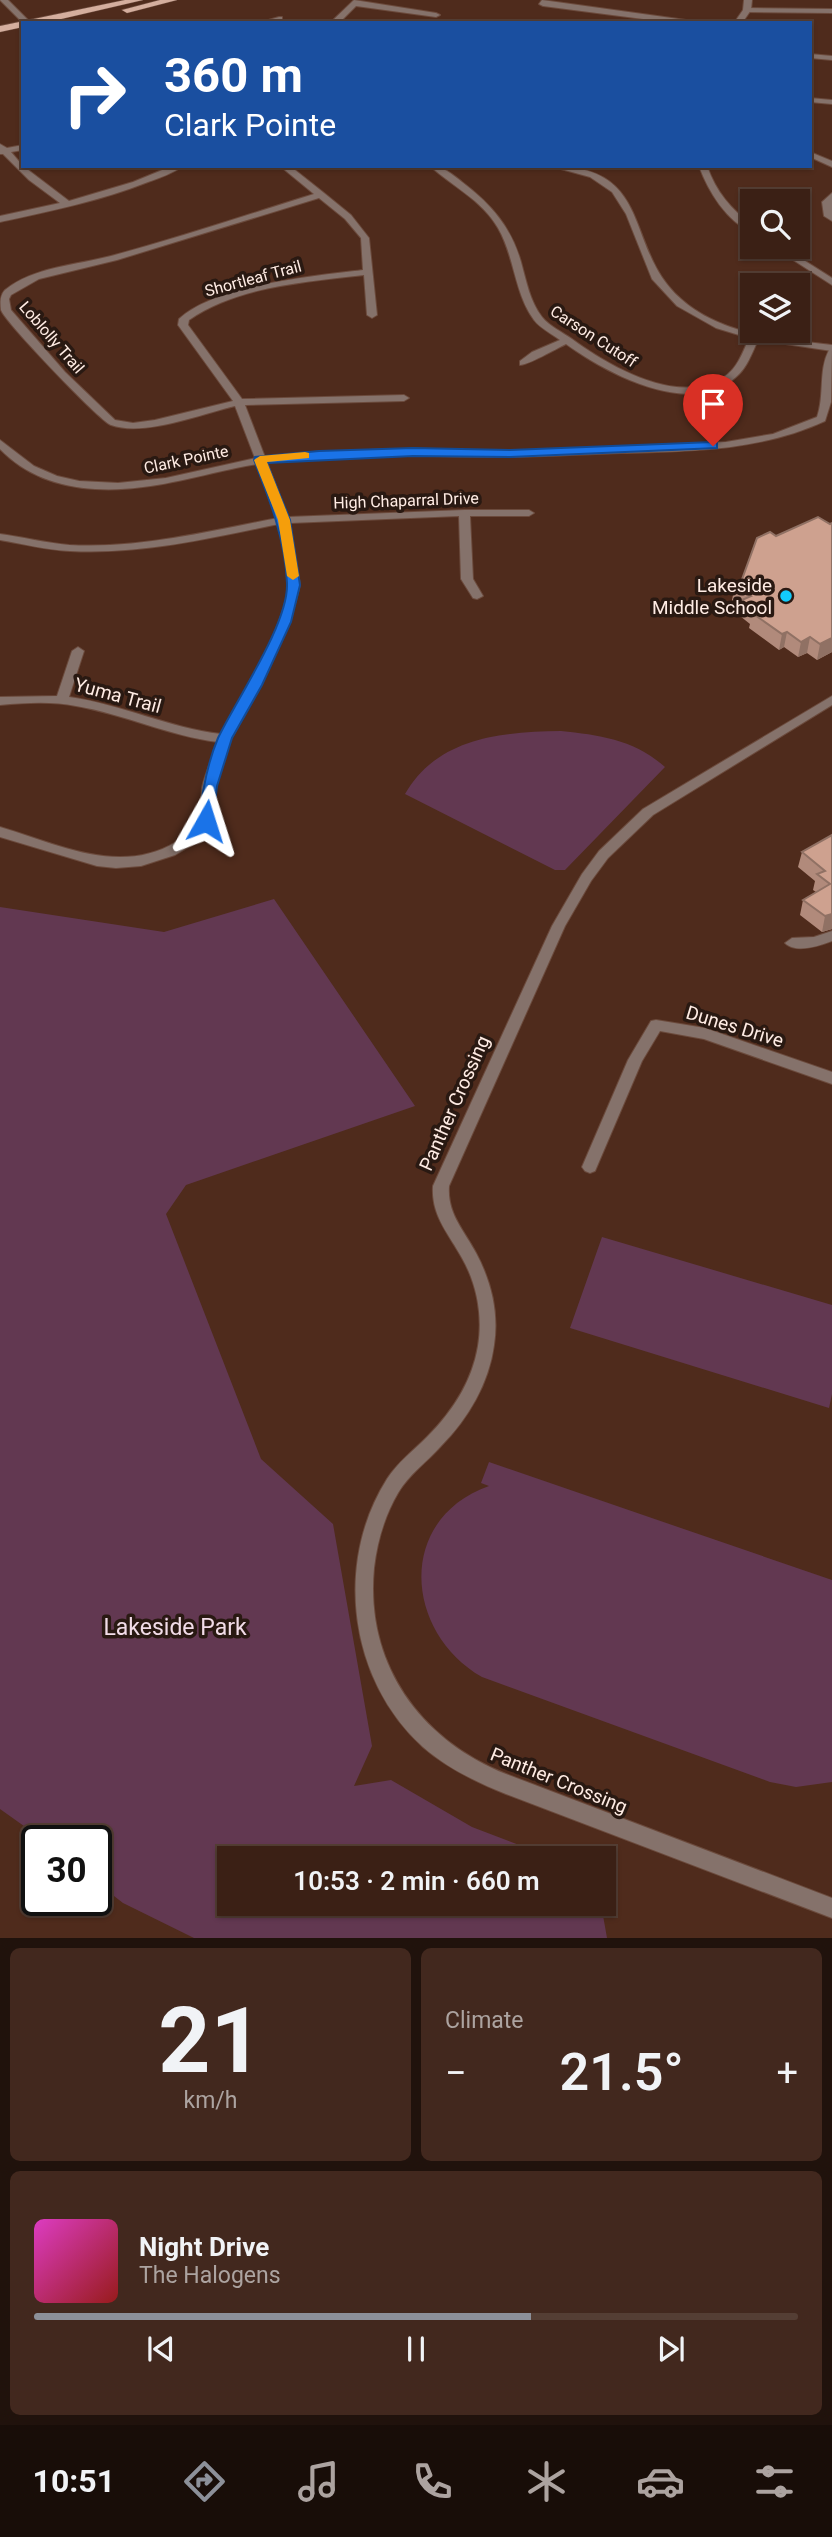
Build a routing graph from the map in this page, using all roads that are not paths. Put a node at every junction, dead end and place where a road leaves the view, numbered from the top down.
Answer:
1 (4, 0) edge
2 (138, 0) edge
3 (172, 0) edge
4 (546, 0) edge
5 (748, 0) edge
6 (356, 1) edge
7 (747, 9) junction
8 (832, 12) edge
9 (279, 19) dead end
10 (25, 21) edge
11 (37, 21) edge
12 (74, 21) edge
13 (270, 21) edge
14 (336, 21) edge
15 (432, 21) edge
16 (678, 21) edge
17 (739, 21) edge
18 (21, 24) edge
19 (0, 29) edge
20 (21, 32) edge
21 (0, 36) edge
22 (812, 56) edge
23 (832, 58) edge
24 (812, 100) edge
25 (832, 103) edge
26 (21, 147) edge
27 (1, 150) edge
28 (812, 155) edge
29 (832, 164) edge
30 (175, 168) edge
31 (287, 168) edge
32 (436, 168) edge
33 (565, 168) edge
34 (704, 168) edge
35 (321, 195) junction
36 (832, 196) edge
37 (68, 205) junction
38 (740, 218) edge
39 (832, 218) edge
40 (0, 219) edge
41 (796, 259) edge
42 (369, 272) junction
43 (832, 282) edge
44 (372, 315) dead end
45 (740, 331) edge
46 (567, 340) junction
47 (751, 343) edge
48 (790, 343) edge
49 (832, 350) edge
50 (523, 363) dead end
51 (404, 398) dead end
52 (239, 402) junction
53 (0, 443) edge
54 (260, 460) junction
55 (464, 513) junction
56 (529, 513) dead end
57 (284, 520) junction
58 (2, 541) edge
59 (477, 596) dead end
60 (78, 651) dead end
61 (62, 700) junction
62 (0, 701) edge
63 (826, 703) edge
64 (225, 738) junction
65 (0, 832) edge
66 (832, 936) edge
67 (792, 943) dead end
68 (832, 1078) edge
69 (590, 1167) dead end
70 (832, 1908) edge

1 - 10 street
2 - 11 main road
3 - 12 main road
4 - 16 street
5 - 7 street
6 - 14 street
6 - 15 street
7 - 8 street
7 - 17 street
9 - 13 street
18 - 19 main road
20 - 21 main road
22 - 23 street
24 - 25 street
26 - 27 street
27 - 37 street
28 - 29 street
30 - 37 street
31 - 35 street
32 - 46 street, Carson Cutoff
33 - 45 street
34 - 38 street
35 - 42 street
35 - 52 street, Loblolly Trail
36 - 39 street
37 - 40 street
41 - 43 street
42 - 44 street
42 - 52 street, Shortleaf Trail
46 - 47 street, Carson Cutoff
46 - 50 street
48 - 49 street
49 - 54 street, Clark Pointe
51 - 52 street, Loblolly Trail
52 - 54 street, Shortleaf Trail
53 - 54 street, Clark Pointe
54 - 57 street
55 - 56 street, High Chaparral Drive
55 - 57 street, High Chaparral Drive
55 - 59 street
57 - 58 street, High Chaparral Drive
57 - 64 street
60 - 61 street
61 - 62 street, Yuma Trail
61 - 64 street, Yuma Trail
63 - 70 street, Panther Crossing
64 - 65 street
66 - 67 street
68 - 69 street, Dunes Drive

